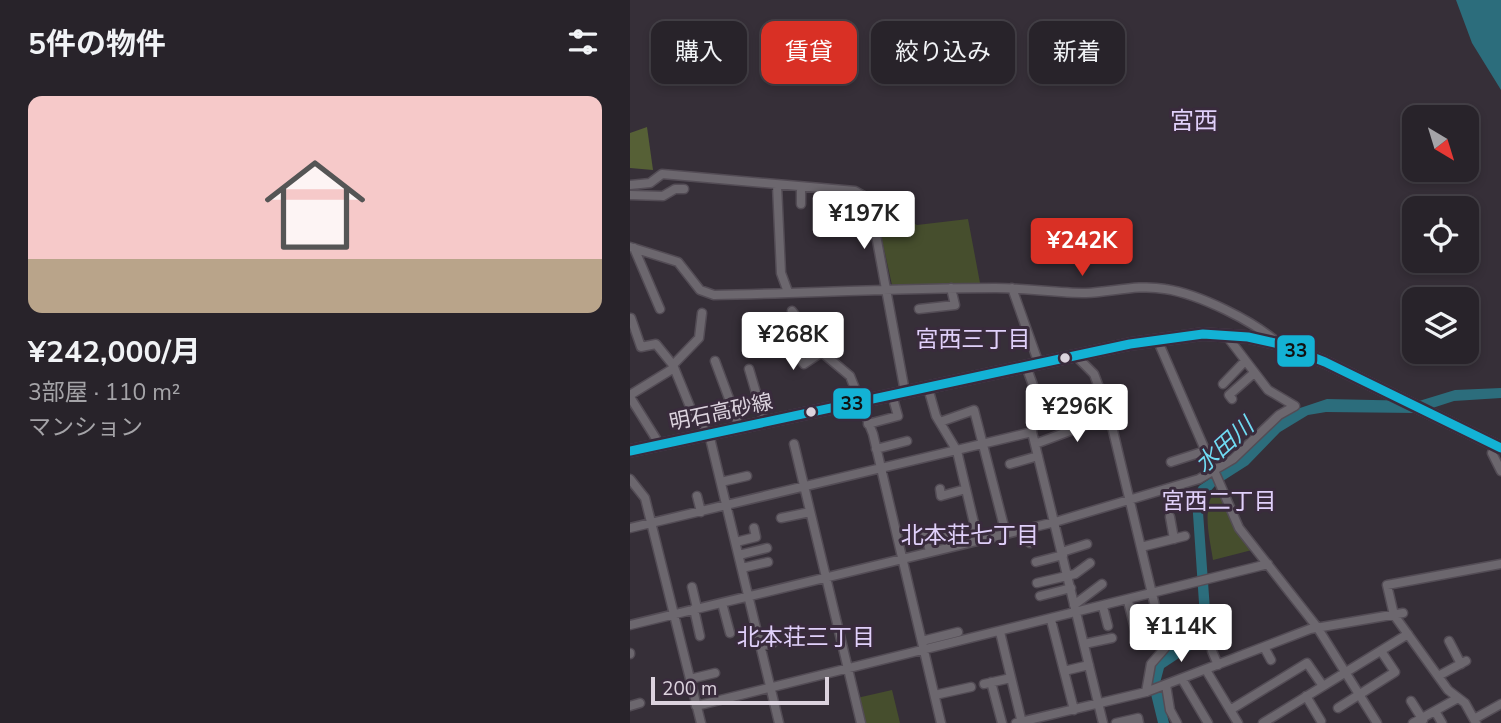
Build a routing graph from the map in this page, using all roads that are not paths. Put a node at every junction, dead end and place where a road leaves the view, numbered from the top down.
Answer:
1 (630, 185) edge
2 (777, 185) junction
3 (801, 187) junction
4 (684, 189) dead end
5 (630, 195) edge
6 (802, 204) dead end
7 (632, 247) edge
8 (886, 288) junction
9 (951, 288) junction
10 (1012, 288) junction
11 (788, 292) junction
12 (660, 309) dead end
13 (919, 309) dead end
14 (792, 311) dead end
15 (702, 313) dead end
16 (631, 318) edge
17 (785, 330) dead end
18 (1226, 335) junction
19 (1157, 339) junction
20 (1279, 344) junction
21 (822, 352) junction
22 (1076, 356) junction
23 (715, 361) dead end
24 (1245, 361) junction
25 (1039, 364) junction
26 (1026, 366) junction
27 (673, 367) junction
28 (749, 369) dead end
29 (1254, 373) junction
30 (1223, 384) dead end
31 (928, 388) junction
32 (905, 392) junction
33 (1234, 394) dead end
34 (892, 395) junction
35 (630, 396) edge
36 (1102, 396) junction
37 (1056, 398) dead end
38 (1033, 401) junction
39 (860, 402) junction
40 (1081, 406) dead end
41 (1110, 416) junction
42 (940, 422) junction
43 (765, 423) junction
44 (869, 424) junction
45 (740, 428) junction
46 (1032, 432) junction
47 (709, 435) junction
48 (906, 440) dead end
49 (660, 444) junction
50 (793, 444) dead end
51 (983, 444) junction
52 (1035, 444) junction
53 (1498, 447) edge
54 (876, 449) junction
55 (630, 451) edge
56 (957, 451) junction
57 (1205, 451) junction
58 (1038, 456) junction
59 (1171, 461) dead end
60 (1010, 464) dead end
61 (880, 468) junction
62 (1213, 469) junction
63 (1501, 471) edge
64 (747, 475) dead end
65 (630, 479) edge
66 (721, 482) junction
67 (804, 487) junction
68 (940, 489) dead end
69 (966, 489) junction
70 (697, 496) dead end
71 (1130, 500) junction
72 (727, 506) junction
73 (701, 512) junction
74 (810, 512) junction
75 (1170, 517) dead end
76 (781, 518) dead end
77 (652, 522) junction
78 (1055, 522) junction
79 (630, 528) edge
80 (754, 528) dead end
81 (1027, 528) junction
82 (925, 531) dead end
83 (948, 532) dead end
84 (1006, 534) junction
85 (1185, 536) dead end
86 (1174, 539) junction
87 (978, 540) junction
88 (736, 542) junction
89 (1030, 543) dead end
90 (1087, 544) dead end
91 (951, 547) junction
92 (1141, 547) junction
93 (768, 548) dead end
94 (930, 552) junction
95 (1063, 554) junction
96 (739, 555) junction
97 (902, 558) junction
98 (768, 562) dead end
99 (1036, 562) dead end
100 (1090, 563) dead end
101 (1268, 564) junction
102 (1501, 564) edge
103 (742, 568) junction
104 (1068, 576) junction
105 (826, 577) junction
106 (1037, 583) dead end
107 (1102, 584) dead end
108 (692, 587) dead end
109 (1071, 588) junction
110 (1153, 594) junction
111 (749, 596) junction
112 (1040, 596) dead end
113 (1128, 601) junction
114 (722, 603) junction
115 (1103, 607) junction
116 (695, 609) junction
117 (1075, 609) junction
118 (1404, 613) dead end
119 (673, 614) junction
120 (1394, 615) junction
121 (1051, 620) junction
122 (630, 625) edge
123 (1108, 626) dead end
124 (1317, 627) junction
125 (958, 632) dead end
126 (1000, 632) junction
127 (730, 633) dead end
128 (1408, 634) junction
129 (700, 636) dead end
130 (1112, 638) dead end
131 (1138, 641) dead end
132 (773, 643) dead end
133 (1084, 644) junction
134 (923, 645) junction
135 (761, 646) junction
136 (1264, 647) junction
137 (1449, 647) dead end
138 (1212, 651) dead end
139 (1381, 651) junction
140 (1271, 660) dead end
141 (1218, 665) junction
142 (1089, 666) junction
143 (848, 668) junction
144 (1206, 670) junction
145 (1064, 671) junction
146 (1346, 672) junction
147 (715, 673) dead end
148 (1440, 675) junction
149 (1011, 678) junction
150 (690, 679) junction
151 (1182, 679) junction
152 (1166, 685) junction
153 (770, 686) junction
154 (1323, 686) junction
155 (971, 687) dead end
156 (1201, 691) dead end
157 (1146, 692) junction
158 (1359, 694) junction
159 (935, 695) junction
160 (1192, 696) junction
161 (1306, 696) junction
162 (1458, 698) junction
163 (1411, 701) dead end
164 (640, 703) dead end
165 (1098, 704) junction
166 (1501, 704) edge
167 (630, 706) edge
168 (696, 706) junction
169 (1338, 708) dead end
170 (1074, 709) junction
171 (1230, 710) junction
172 (1435, 711) junction
173 (1279, 713) junction
174 (1321, 721) dead end
175 (1420, 721) edge
176 (1475, 721) edge
177 (1020, 722) edge
178 (701, 723) edge
179 (779, 723) edge
180 (861, 723) edge
181 (941, 723) edge
182 (1002, 723) edge
183 (1103, 723) edge
184 (1116, 723) edge
185 (1139, 723) edge
186 (1177, 723) edge
187 (1208, 723) edge
188 (1238, 723) edge
189 (1263, 723) edge
190 (1285, 723) edge
191 (1377, 723) edge
192 (1441, 723) edge

1 - 2 street
2 - 3 street
2 - 11 street
3 - 6 street
3 - 8 street
4 - 5 street
7 - 11 street
7 - 12 street
8 - 9 street
8 - 11 street
8 - 32 street
9 - 10 street
9 - 13 street
10 - 20 street
10 - 25 street
14 - 21 street
15 - 27 street
16 - 27 street
17 - 21 street
18 - 19 main road, 明石高砂線
18 - 20 main road, 明石高砂線
18 - 24 street
19 - 22 main road, 明石高砂線
19 - 57 street
20 - 53 main road, 明石高砂線
21 - 39 street
22 - 25 main road, 明石高砂線
22 - 36 street
23 - 45 street
24 - 29 street
24 - 30 street
25 - 26 main road, 明石高砂線
26 - 31 main road, 明石高砂線
26 - 38 street
27 - 35 street
27 - 47 street
28 - 43 street
29 - 33 street
29 - 62 street
31 - 32 main road, 明石高砂線
31 - 42 street
32 - 34 main road, 明石高砂線
34 - 39 main road, 明石高砂線
34 - 44 street
35 - 49 street
36 - 40 street
36 - 41 street
37 - 38 street
38 - 46 street
39 - 43 main road, 明石高砂線
39 - 44 street
41 - 52 street
41 - 71 street
42 - 51 street
42 - 56 street
43 - 45 main road, 明石高砂線
44 - 54 street
45 - 47 main road, 明石高砂線
46 - 51 street
46 - 52 street
47 - 49 main road, 明石高砂線
47 - 66 street
48 - 54 street
49 - 55 main road, 明石高砂線
50 - 67 street
51 - 56 street
51 - 84 street
52 - 58 street
53 - 63 street
54 - 61 street
56 - 61 street
56 - 69 street
57 - 59 street
57 - 62 street
58 - 60 street
58 - 78 street
61 - 67 street
61 - 97 street
62 - 71 street
62 - 101 street
64 - 66 street
65 - 77 street
66 - 72 street
67 - 72 street
67 - 74 street
68 - 69 street
69 - 87 street
70 - 73 street
71 - 78 street
71 - 92 street
72 - 73 street
72 - 88 street
73 - 77 street
74 - 76 street
74 - 105 street
75 - 86 street
77 - 79 street
77 - 119 street
78 - 81 street
78 - 95 street
80 - 88 street
81 - 84 street
81 - 89 street
82 - 94 street
83 - 91 street
84 - 87 street
85 - 86 street
86 - 92 street
87 - 91 street
88 - 96 street
90 - 95 street
91 - 94 street
92 - 110 street
93 - 96 street
94 - 97 street
95 - 99 street
95 - 104 street
96 - 103 street
97 - 105 street
97 - 134 street
98 - 103 street
100 - 104 street
101 - 110 street
101 - 124 street
102 - 120 street
103 - 111 street
104 - 106 street
104 - 109 street
105 - 111 street
105 - 143 street
107 - 117 street
108 - 116 street
109 - 112 street
109 - 117 street
110 - 113 street
110 - 157 street
111 - 114 street
111 - 135 street
113 - 115 street
113 - 131 street
114 - 116 street
114 - 127 street
115 - 117 street
115 - 123 street
116 - 119 street
116 - 129 street
117 - 121 street
117 - 133 street
118 - 120 street
119 - 122 street
119 - 150 street
120 - 124 street
120 - 128 street
121 - 126 street
121 - 145 street
124 - 136 street
124 - 146 street
125 - 134 street
126 - 134 street
126 - 149 street
128 - 139 street
128 - 148 street
130 - 133 street
132 - 135 street
133 - 142 street
134 - 143 street
134 - 159 street
135 - 153 street
136 - 140 street
136 - 141 street
137 - 148 street
138 - 141 street
139 - 146 street
139 - 158 street
141 - 144 street
142 - 145 street
142 - 165 street
143 - 153 street
143 - 180 street
144 - 151 street
144 - 171 street
145 - 170 street
146 - 154 street
146 - 158 street
147 - 150 street
148 - 162 street
149 - 177 street
149 - 182 street
150 - 168 street
151 - 152 street
151 - 160 street
152 - 157 street
152 - 186 street
153 - 168 street
153 - 179 street
154 - 161 street
154 - 171 street
155 - 159 street
156 - 160 street
157 - 165 street
158 - 169 street
158 - 191 street
159 - 181 street
160 - 187 street
161 - 173 street
161 - 174 street
162 - 172 street
162 - 176 street
163 - 175 street
164 - 167 street
165 - 170 street
165 - 183 street
166 - 176 street
168 - 178 street
170 - 177 street
171 - 188 street
172 - 175 street
172 - 192 street
173 - 189 street
173 - 190 street
184 - 185 street

